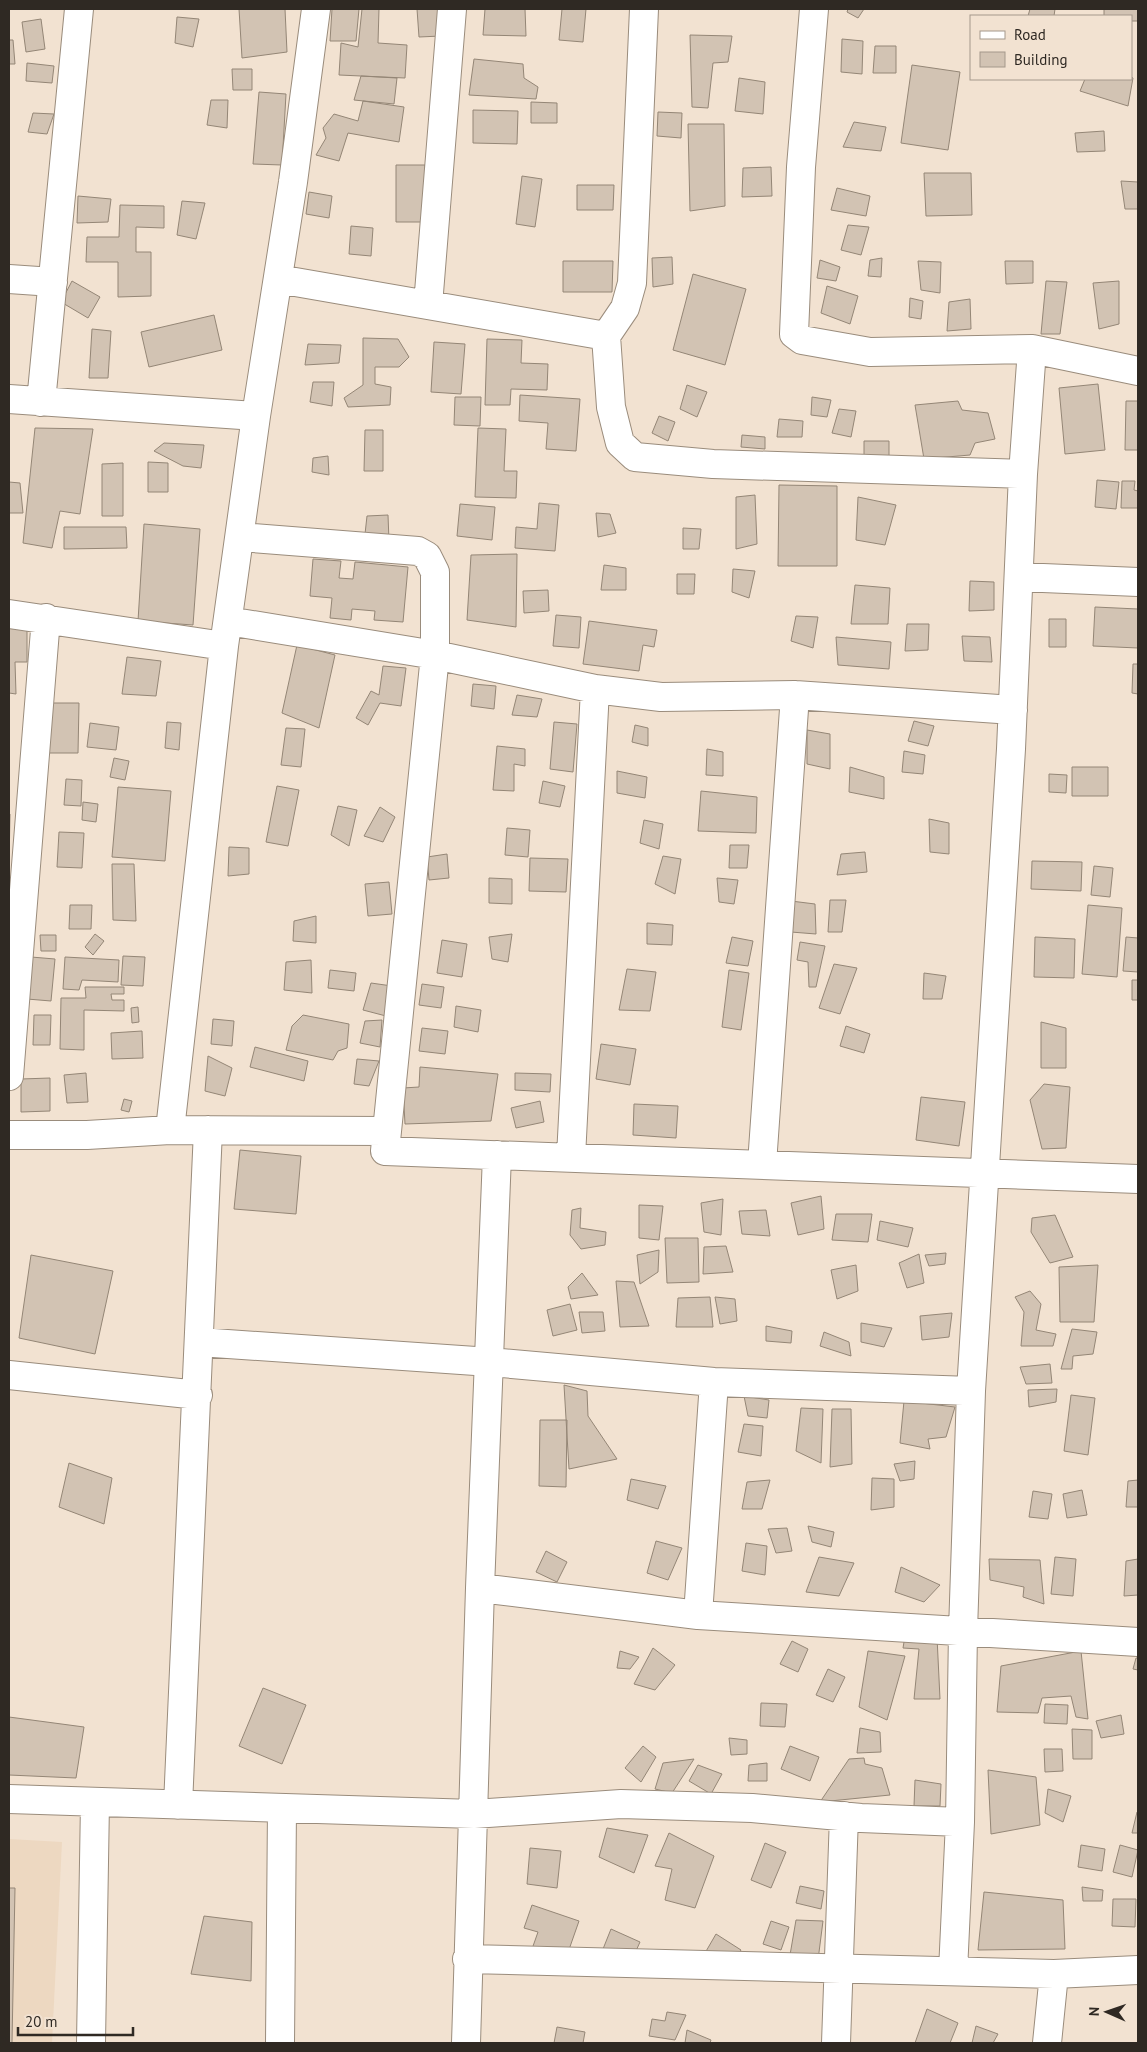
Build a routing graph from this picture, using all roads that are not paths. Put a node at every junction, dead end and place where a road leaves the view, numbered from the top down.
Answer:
1 (79, 9) edge
2 (316, 9) edge
3 (452, 9) edge
4 (644, 9) edge
5 (814, 9) edge
6 (9, 279) edge
7 (278, 280) junction
8 (53, 282) junction
9 (428, 305) junction
10 (606, 336) junction
11 (1032, 349) junction
12 (1138, 371) edge
13 (9, 399) edge
14 (40, 402) junction
15 (256, 416) junction
16 (1023, 474) junction
17 (240, 537) junction
18 (1019, 577) junction
19 (1138, 582) edge
20 (9, 614) edge
21 (46, 618) junction
22 (226, 633) junction
23 (435, 655) junction
24 (594, 689) junction
25 (795, 695) junction
26 (1013, 710) junction
27 (9, 1076) edge
28 (170, 1130) junction
29 (208, 1130) junction
30 (387, 1130) junction
31 (9, 1135) edge
32 (497, 1155) junction
33 (571, 1157) junction
34 (762, 1164) junction
35 (986, 1175) junction
36 (1138, 1179) edge
37 (199, 1342) junction
38 (490, 1362) junction
39 (9, 1375) edge
40 (714, 1382) junction
41 (971, 1391) junction
42 (198, 1395) junction
43 (480, 1588) junction
44 (698, 1616) junction
45 (963, 1632) junction
46 (1138, 1642) edge
47 (9, 1799) edge
48 (95, 1802) junction
49 (178, 1805) junction
50 (282, 1808) junction
51 (474, 1814) junction
52 (844, 1816) junction
53 (960, 1822) junction
54 (467, 1958) junction
55 (837, 1968) junction
56 (1138, 1970) edge
57 (953, 1971) junction
58 (1054, 1974) junction
59 (91, 2043) edge
60 (280, 2043) edge
61 (466, 2043) edge
62 (836, 2043) edge
63 (1047, 2043) edge

1 - 8 street
2 - 7 street
3 - 9 street
4 - 10 street
5 - 11 street
6 - 8 street
7 - 9 street
7 - 15 street
8 - 14 street
9 - 10 street
10 - 16 street
11 - 12 street
11 - 16 street
13 - 14 street
14 - 15 street
15 - 17 street
16 - 18 street
17 - 22 street
17 - 23 street
18 - 19 street
18 - 26 street
20 - 21 street
21 - 22 street
21 - 27 street
22 - 23 street
22 - 28 street
23 - 24 street
23 - 30 street
24 - 25 street
24 - 33 street
25 - 26 street
25 - 34 street
26 - 35 street
28 - 29 street
28 - 31 street
29 - 30 street
29 - 37 street
30 - 32 street
32 - 33 street
32 - 38 street
33 - 34 street
34 - 35 street
35 - 36 street
35 - 41 street
37 - 38 street
37 - 42 street
38 - 40 street
38 - 43 street
39 - 42 street
40 - 41 street
40 - 44 street
41 - 45 street
42 - 49 street
43 - 44 street
43 - 51 street
44 - 45 street
45 - 46 street
45 - 53 street
47 - 48 street
48 - 49 street
48 - 59 street
49 - 50 street
50 - 51 street
50 - 60 street
51 - 52 street
51 - 54 street
52 - 53 street
52 - 55 street
53 - 57 street
54 - 55 street
54 - 61 street
55 - 57 street
55 - 62 street
56 - 58 street
57 - 58 street
58 - 63 street

